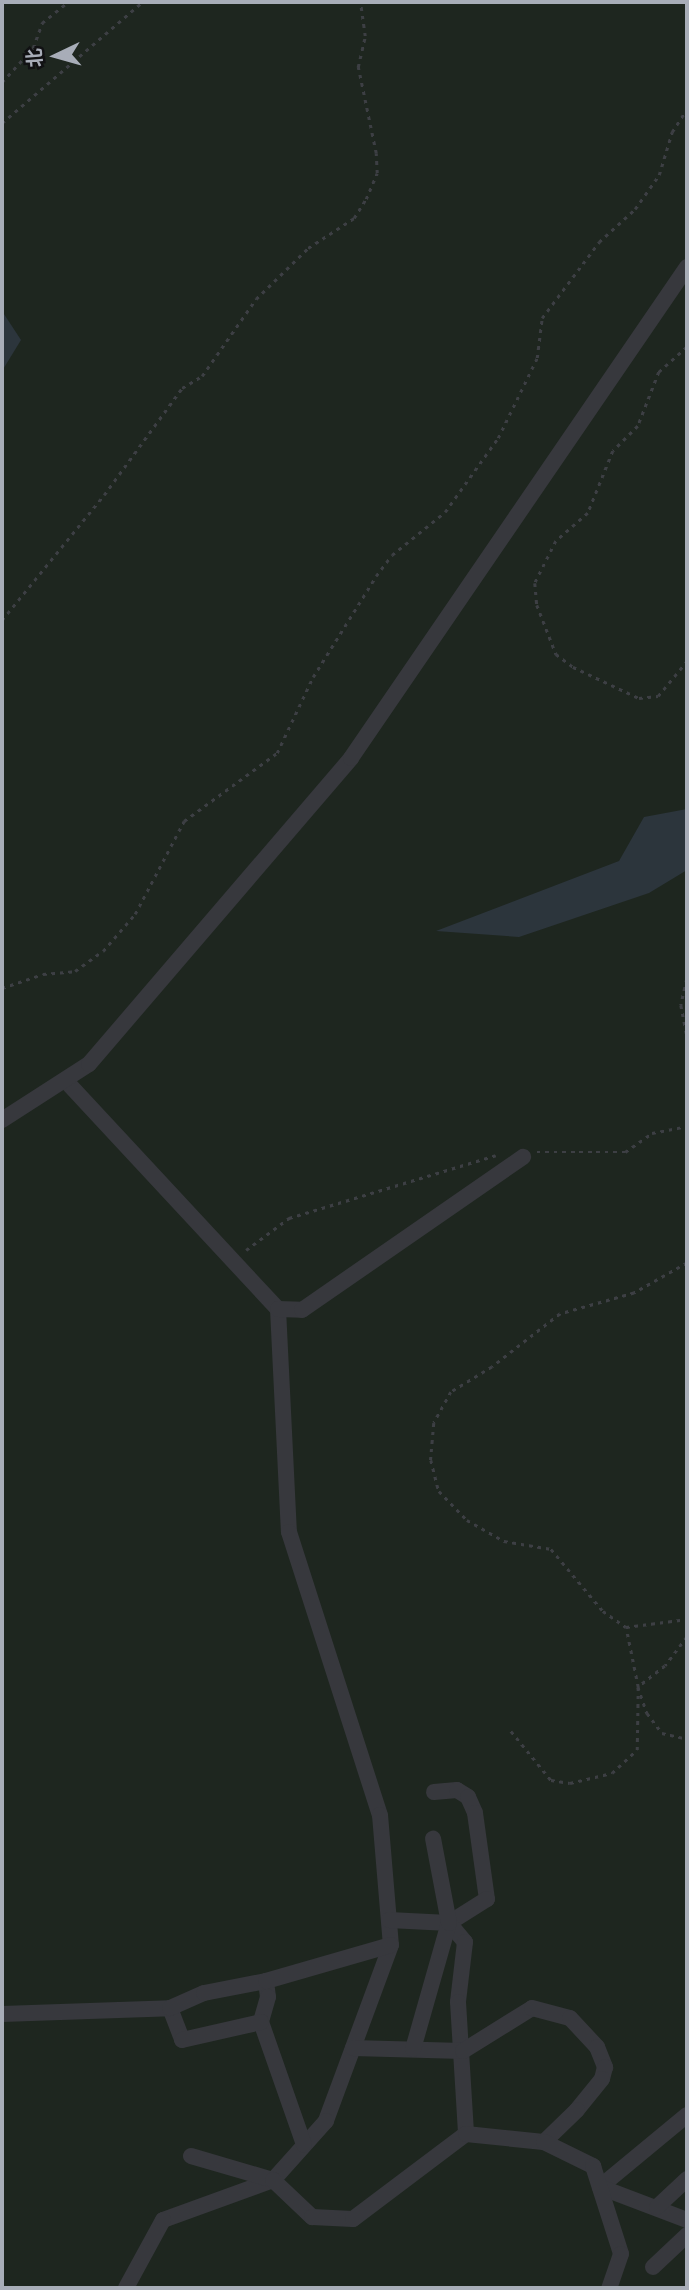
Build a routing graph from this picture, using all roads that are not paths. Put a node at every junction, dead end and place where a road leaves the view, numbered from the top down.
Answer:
1 (687, 267) edge
2 (65, 1080) junction
3 (2, 1120) edge
4 (523, 1157) road end
5 (278, 1309) junction
6 (434, 1792) dead end
7 (433, 1839) dead end
8 (389, 1920) junction
9 (449, 1923) junction
10 (391, 1945) junction
11 (267, 1981) junction
12 (428, 2001) junction
13 (458, 2002) junction
14 (170, 2008) junction
15 (2, 2014) edge
16 (261, 2022) junction
17 (353, 2048) junction
18 (413, 2049) junction
19 (463, 2052) junction
20 (687, 2115) edge
21 (466, 2134) junction
22 (544, 2142) junction
23 (304, 2145) junction
24 (191, 2156) dead end
25 (687, 2179) edge
26 (273, 2180) junction
27 (600, 2187) junction
28 (657, 2207) junction
29 (687, 2220) edge
30 (687, 2235) edge
31 (653, 2267) dead end
32 (126, 2288) edge
33 (609, 2288) edge

1 - 2 street
2 - 3 street
2 - 5 street
4 - 5 street
5 - 8 street
6 - 9 street
7 - 9 street
8 - 9 street
8 - 10 street
9 - 12 street
9 - 13 street
10 - 11 street
10 - 17 street
11 - 14 street
11 - 16 street
12 - 13 street
12 - 18 street
13 - 19 street
14 - 15 street
14 - 16 street
16 - 23 street
17 - 18 street
17 - 23 street
18 - 19 street
19 - 21 street
19 - 22 street
20 - 27 street
21 - 22 street
21 - 26 street
22 - 27 street
23 - 26 street
24 - 26 street
25 - 28 street
26 - 32 street
27 - 28 street
27 - 33 street
28 - 29 street
30 - 31 street

